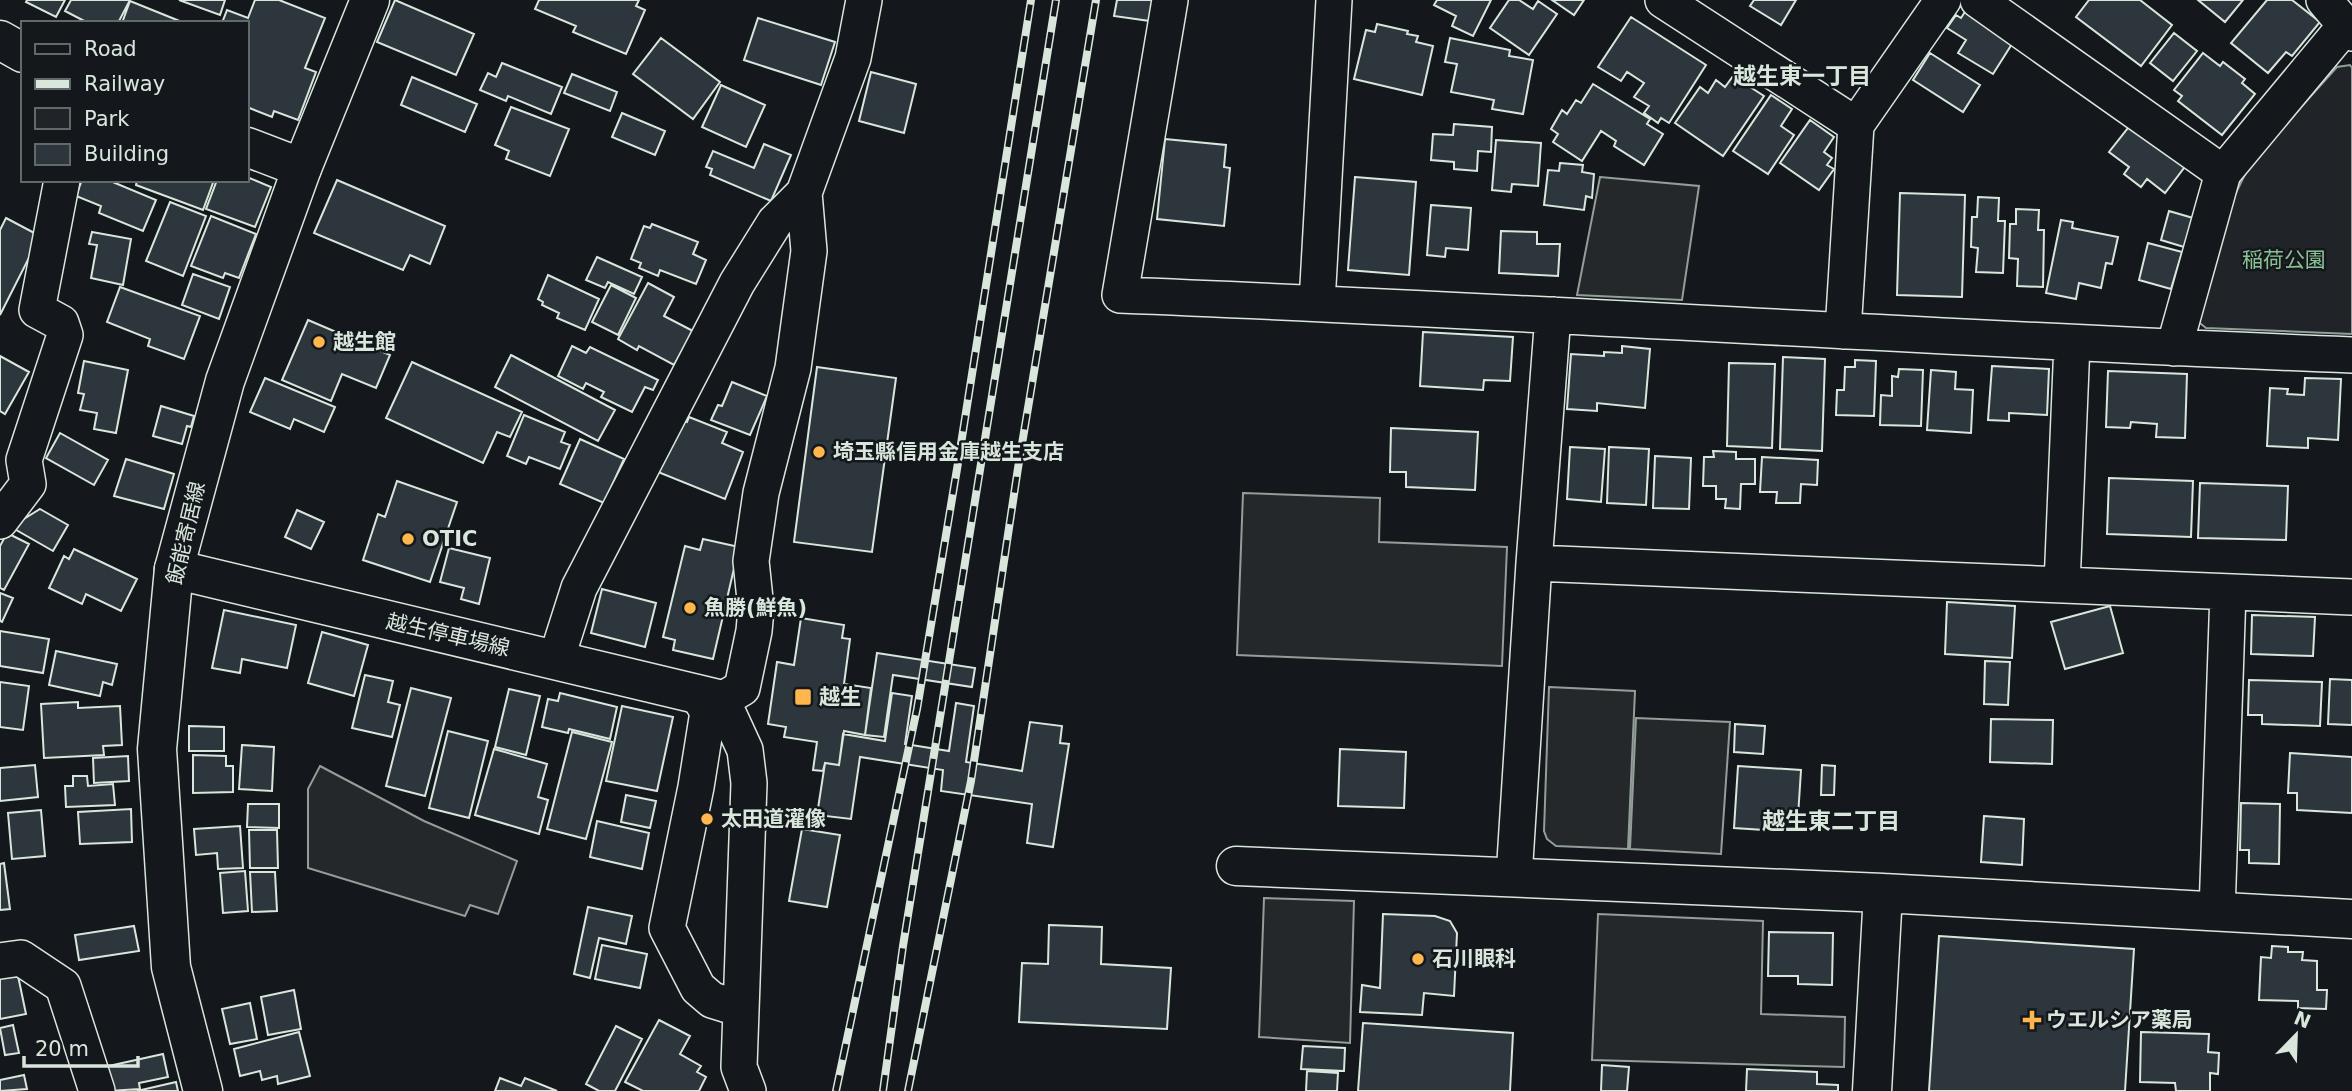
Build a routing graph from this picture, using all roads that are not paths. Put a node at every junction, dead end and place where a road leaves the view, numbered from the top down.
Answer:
1 (370, 0) edge
2 (864, 0) edge
3 (1170, 0) edge
4 (1334, 0) edge
5 (1663, 0) edge
6 (1943, 0) edge
7 (1978, 0) edge
8 (2341, 20) edge
9 (0, 40) edge
10 (21, 51) edge
11 (1856, 125) junction
12 (248, 147) edge
13 (302, 168) junction
14 (2223, 173) junction
15 (62, 182) edge
16 (804, 193) junction
17 (1317, 303) junction
18 (1553, 315) junction
19 (1843, 331) junction
20 (2072, 343) junction
21 (2174, 348) junction
22 (2352, 355) edge
23 (0, 521) edge
24 (1534, 563) junction
25 (174, 569) junction
26 (2062, 585) junction
27 (2228, 592) junction
28 (2352, 597) edge
29 (556, 660) junction
30 (709, 697) junction
31 (1236, 866) dead end
32 (1514, 877) junction
33 (1883, 893) junction
34 (2217, 912) junction
35 (2352, 919) edge
36 (0, 961) edge
37 (741, 1009) junction
38 (97, 1091) edge
39 (203, 1091) edge
40 (748, 1091) edge
41 (1872, 1091) edge

1 - 13 main road, 飯能寄居線
2 - 16 street
3 - 17 street
4 - 17 street
5 - 11 street
6 - 11 street
7 - 14 street
8 - 14 street
9 - 10 main road
11 - 19 street
12 - 13 main road
13 - 25 main road, 飯能寄居線
14 - 21 street
15 - 23 street
16 - 29 street
16 - 30 street
17 - 18 street
18 - 19 street
18 - 24 street
19 - 20 street
20 - 21 street
20 - 26 street
21 - 22 street
24 - 26 street
24 - 32 street
25 - 29 main road, 越生停車場線
25 - 39 main road, 飯能寄居線
26 - 27 street
27 - 28 street
27 - 34 street
29 - 30 main road, 越生停車場線
30 - 37 street
30 - 37 street
31 - 32 main road
32 - 33 main road
33 - 34 main road
33 - 41 main road
34 - 35 main road
36 - 38 street
37 - 40 street

